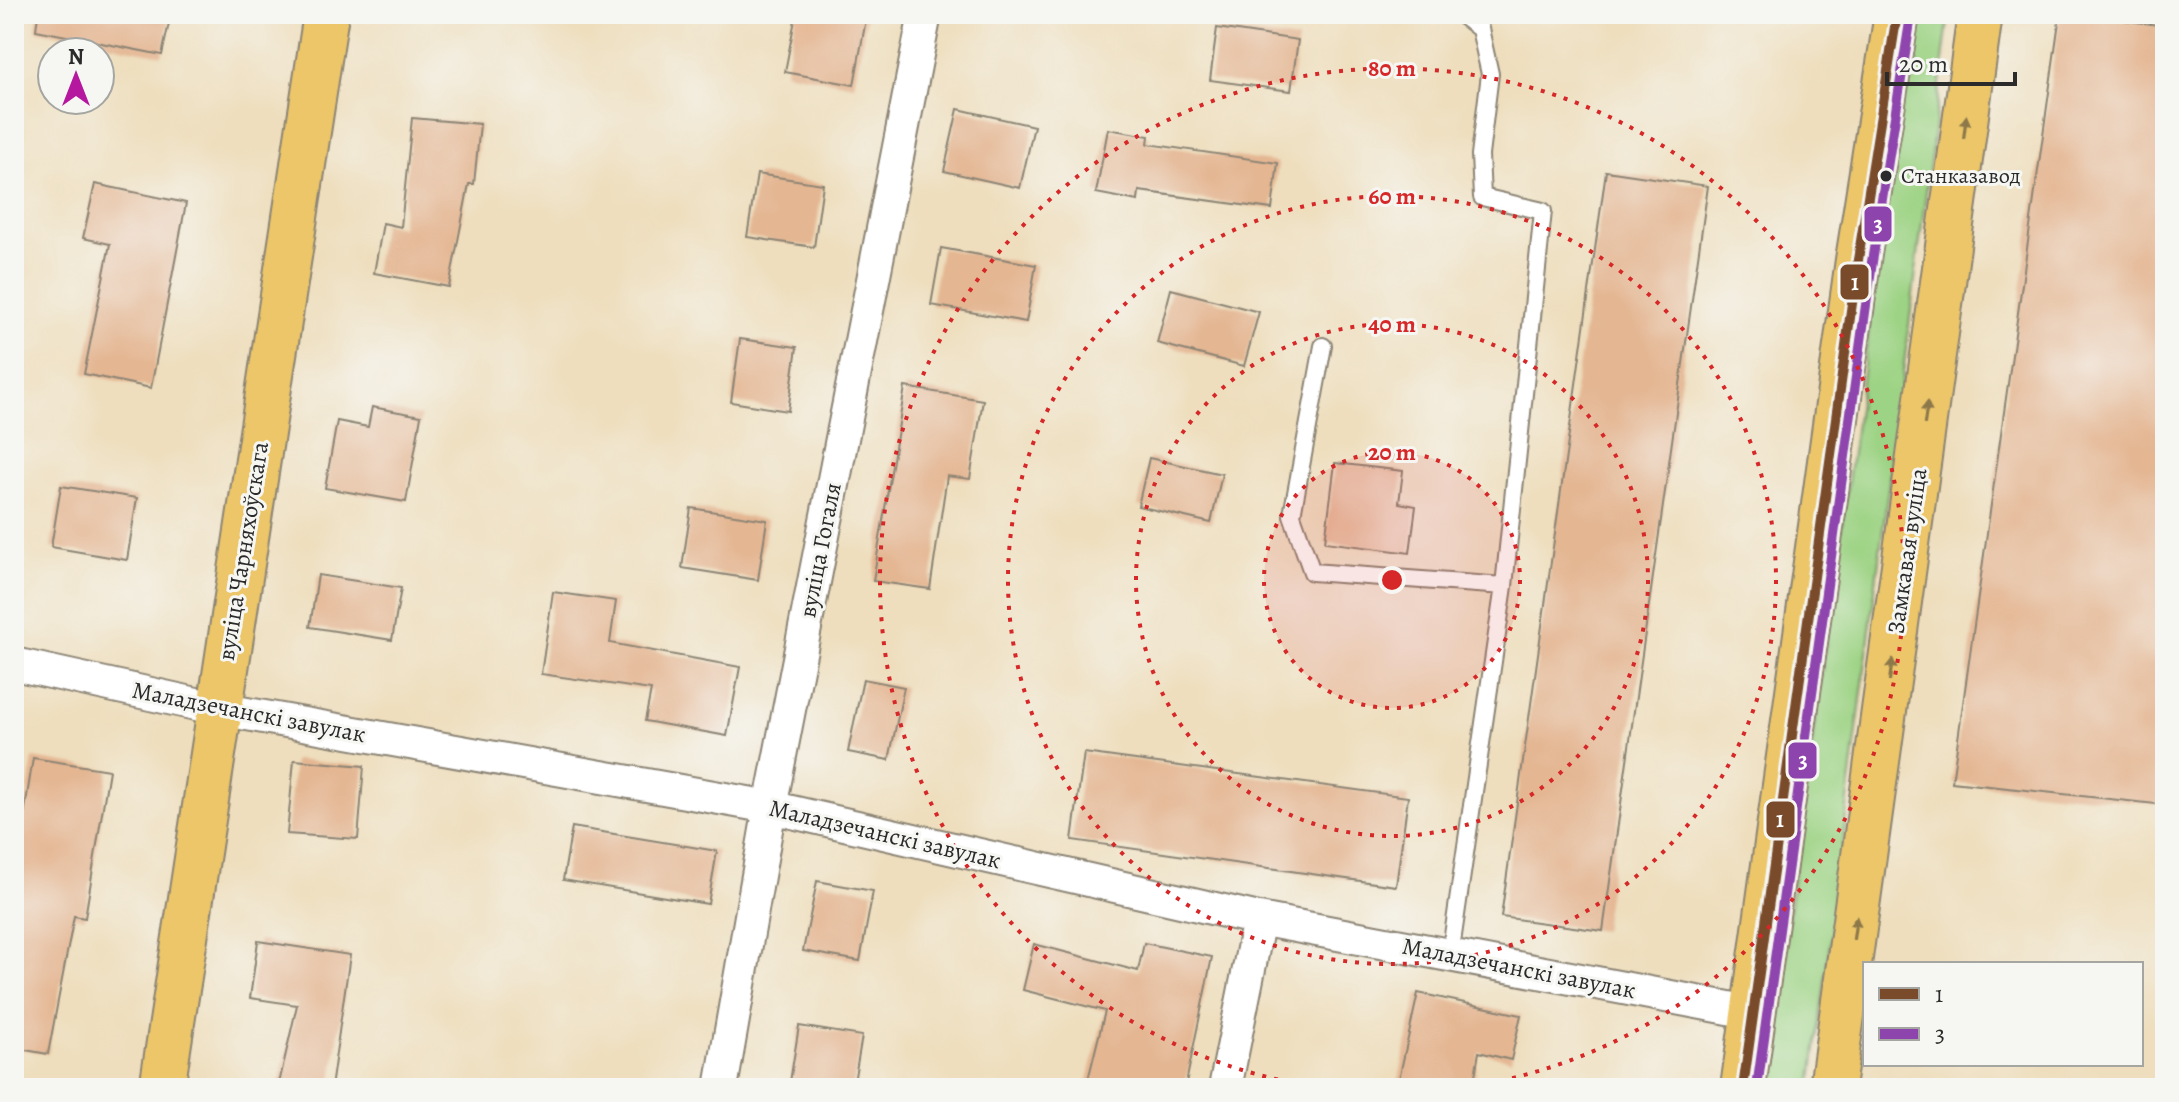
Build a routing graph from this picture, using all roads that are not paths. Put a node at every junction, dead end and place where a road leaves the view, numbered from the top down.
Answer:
1 (326, 14) edge
2 (925, 14) edge
3 (1460, 14) edge
4 (1897, 14) edge
5 (1980, 14) edge
6 (1323, 346) dead end
7 (1504, 586) junction
8 (14, 664) edge
9 (219, 709) junction
10 (770, 807) junction
11 (1259, 919) junction
12 (1450, 956) junction
13 (1755, 1013) junction
14 (162, 1088) edge
15 (721, 1088) edge
16 (1225, 1088) edge
17 (1743, 1088) edge
18 (1832, 1088) edge

1 - 9 main road, вуліца Чарняхоўскага
2 - 10 street, вуліца Гогаля
3 - 7 lane
4 - 13 main road
18 -> 5 main road, Замкавая вуліца
6 - 7 lane
7 - 12 lane
8 - 9 street, Маладзечанскі завулак
9 - 10 street, Маладзечанскі завулак
9 - 14 main road, вуліца Чарняхоўскага
10 - 11 street, Маладзечанскі завулак
10 - 15 street, вуліца Гогаля
11 - 12 street, Маладзечанскі завулак
11 - 16 street
12 - 13 street, Маладзечанскі завулак
13 - 17 main road

